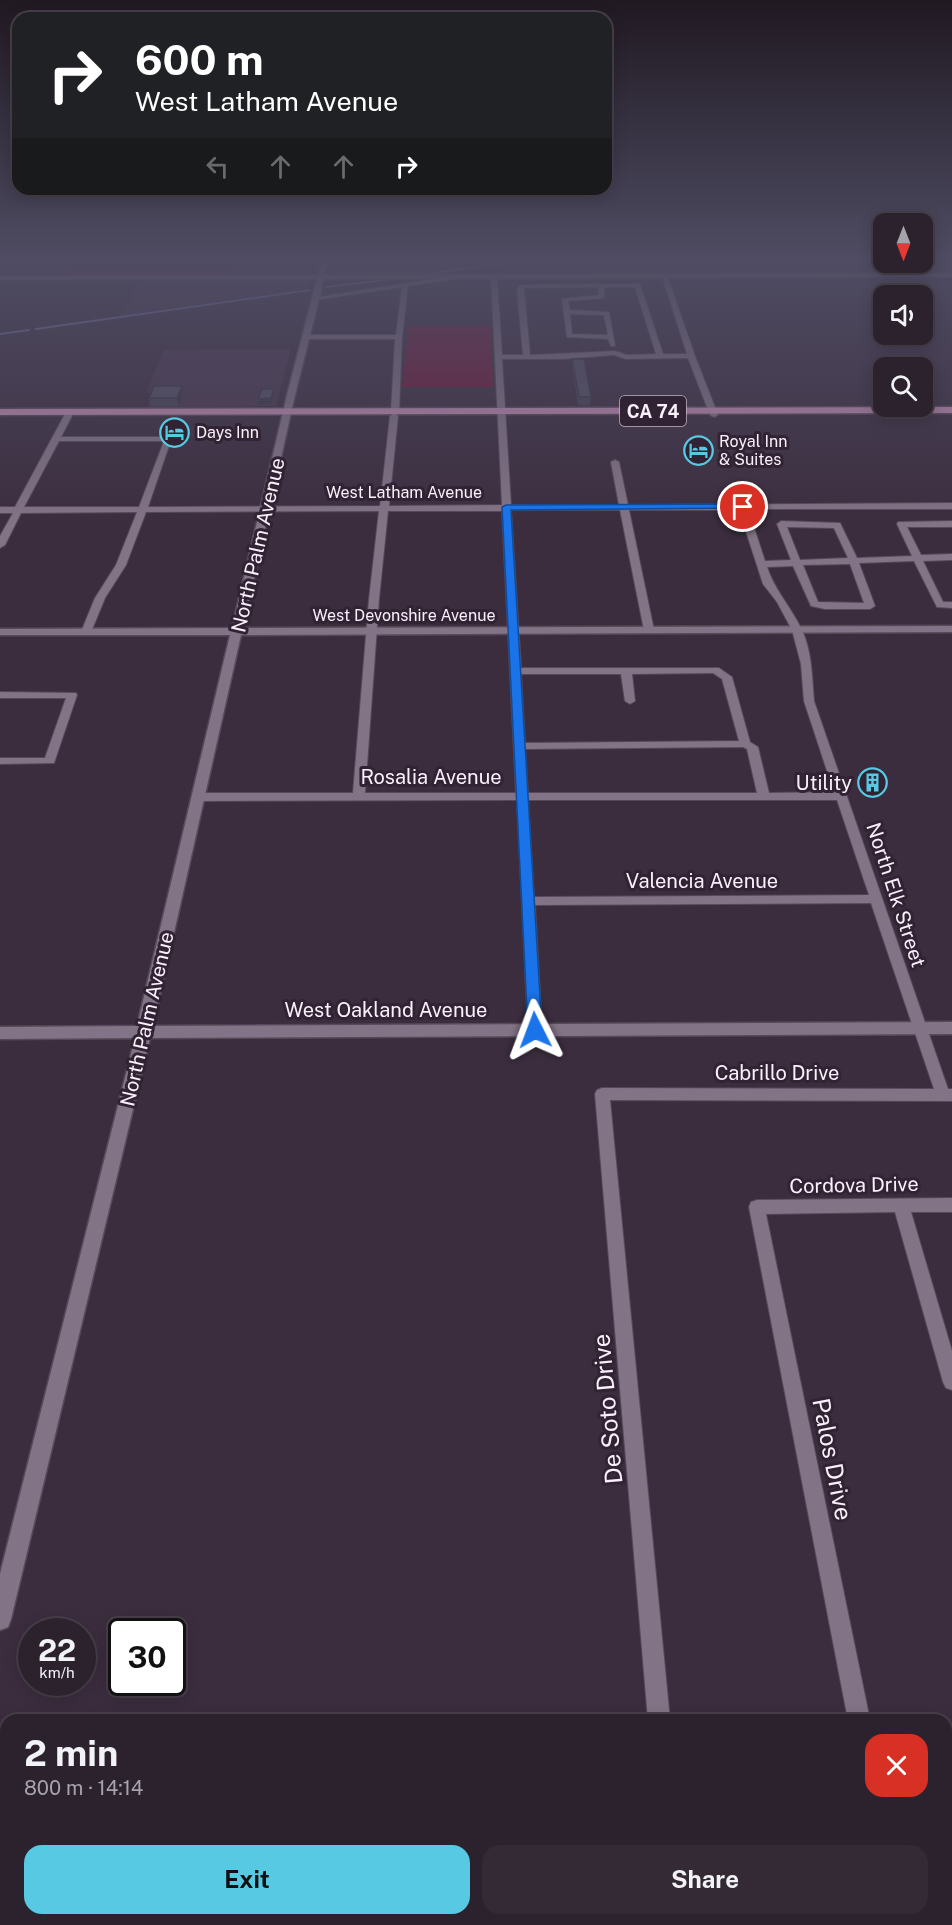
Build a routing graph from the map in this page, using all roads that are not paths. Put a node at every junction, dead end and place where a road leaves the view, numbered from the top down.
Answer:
1 (303, 348) edge
2 (398, 348) edge
3 (501, 348) edge
4 (526, 348) edge
5 (614, 348) edge
6 (657, 348) edge
7 (688, 348) edge
8 (615, 353) junction
9 (691, 356) junction
10 (502, 357) junction
11 (527, 357) junction
12 (660, 357) junction
13 (952, 412) edge
14 (713, 413) junction
15 (287, 414) junction
16 (394, 414) junction
17 (501, 414) junction
18 (0, 415) edge
19 (69, 415) junction
20 (56, 439) junction
21 (615, 462) dead end
22 (952, 506) edge
23 (506, 507) junction
24 (626, 507) junction
25 (743, 507) junction
26 (144, 508) junction
27 (267, 508) junction
28 (383, 508) junction
29 (0, 510) edge
30 (19, 510) junction
31 (952, 524) edge
32 (0, 545) edge
33 (952, 557) edge
34 (918, 558) junction
35 (854, 561) junction
36 (761, 564) junction
37 (796, 564) junction
38 (952, 605) edge
39 (952, 629) edge
40 (649, 630) junction
41 (796, 630) junction
42 (371, 631) junction
43 (513, 631) junction
44 (0, 632) edge
45 (86, 632) junction
46 (238, 632) junction
47 (515, 670) junction
48 (626, 670) junction
49 (0, 695) edge
50 (630, 701) dead end
51 (745, 744) junction
52 (525, 746) junction
53 (0, 761) edge
54 (200, 796) junction
55 (522, 796) junction
56 (765, 796) junction
57 (842, 796) junction
58 (359, 797) junction
59 (877, 899) junction
60 (528, 902) junction
61 (919, 1028) junction
62 (952, 1028) edge
63 (535, 1030) junction
64 (144, 1032) junction
65 (0, 1033) edge
66 (602, 1094) joint
67 (947, 1095) edge
68 (901, 1205) junction
69 (952, 1205) edge
70 (758, 1207) joint
71 (952, 1382) edge
72 (0, 1619) edge
73 (658, 1714) edge
74 (859, 1714) edge

1 - 15 street, North Palm Avenue
2 - 16 street
3 - 10 street
4 - 11 street
5 - 8 street
6 - 12 street
7 - 9 street
8 - 11 street
8 - 12 street
9 - 12 street
9 - 14 street
10 - 11 street
10 - 17 street
13 - 14 main road, CA 74
13 - 14 main road
14 - 17 main road
15 - 16 main road
15 - 19 main road
15 - 19 main road
15 - 27 street, North Palm Avenue
16 - 17 main road
16 - 28 street
17 - 23 street
18 - 19 main road
18 - 19 main road
19 - 20 street
20 - 26 street
20 - 30 street
21 - 24 street
22 - 25 street, West Latham Avenue
23 - 24 street, West Latham Avenue
23 - 28 street, West Latham Avenue
23 - 43 street
24 - 25 street, West Latham Avenue
24 - 40 street
25 - 36 street, North Elk Street
26 - 27 street, West Latham Avenue
26 - 30 street, West Latham Avenue
26 - 45 street
27 - 28 street, West Latham Avenue
27 - 46 street, North Palm Avenue
28 - 42 street
29 - 30 street, West Latham Avenue
30 - 32 street
31 - 34 street
33 - 34 street
34 - 35 street
34 - 38 street
35 - 37 street
35 - 37 street
35 - 37 street
36 - 37 street
36 - 41 street, North Elk Street
39 - 41 street, West Devonshire Avenue
40 - 41 street, West Devonshire Avenue
40 - 43 street, West Devonshire Avenue
41 - 57 street, North Elk Street
42 - 43 street, West Devonshire Avenue
42 - 46 street, West Devonshire Avenue
42 - 58 street
43 - 47 street
44 - 45 street, West Devonshire Avenue
45 - 46 street, West Devonshire Avenue
46 - 54 street, North Palm Avenue
47 - 48 street
47 - 52 street
48 - 50 street
48 - 51 street
49 - 53 street
51 - 52 street
51 - 56 street
52 - 55 street
54 - 58 street, Rosalia Avenue
54 - 64 street, North Palm Avenue
55 - 56 street, Rosalia Avenue
55 - 58 street, Rosalia Avenue
55 - 60 street
56 - 57 street, Rosalia Avenue
57 - 59 street, North Elk Street
59 - 60 street, Valencia Avenue
59 - 61 street, North Elk Street
60 - 63 street
61 - 62 street, West Oakland Avenue
61 - 63 street, West Oakland Avenue
61 - 67 street, North Elk Street
63 - 64 street, West Oakland Avenue
64 - 65 street, West Oakland Avenue
64 - 72 street, North Palm Avenue
66 - 67 street, Cabrillo Drive
66 - 73 street, De Soto Drive
68 - 69 street, Cordova Drive
68 - 70 street, Cordova Drive
68 - 71 street
70 - 74 street, Palos Drive

